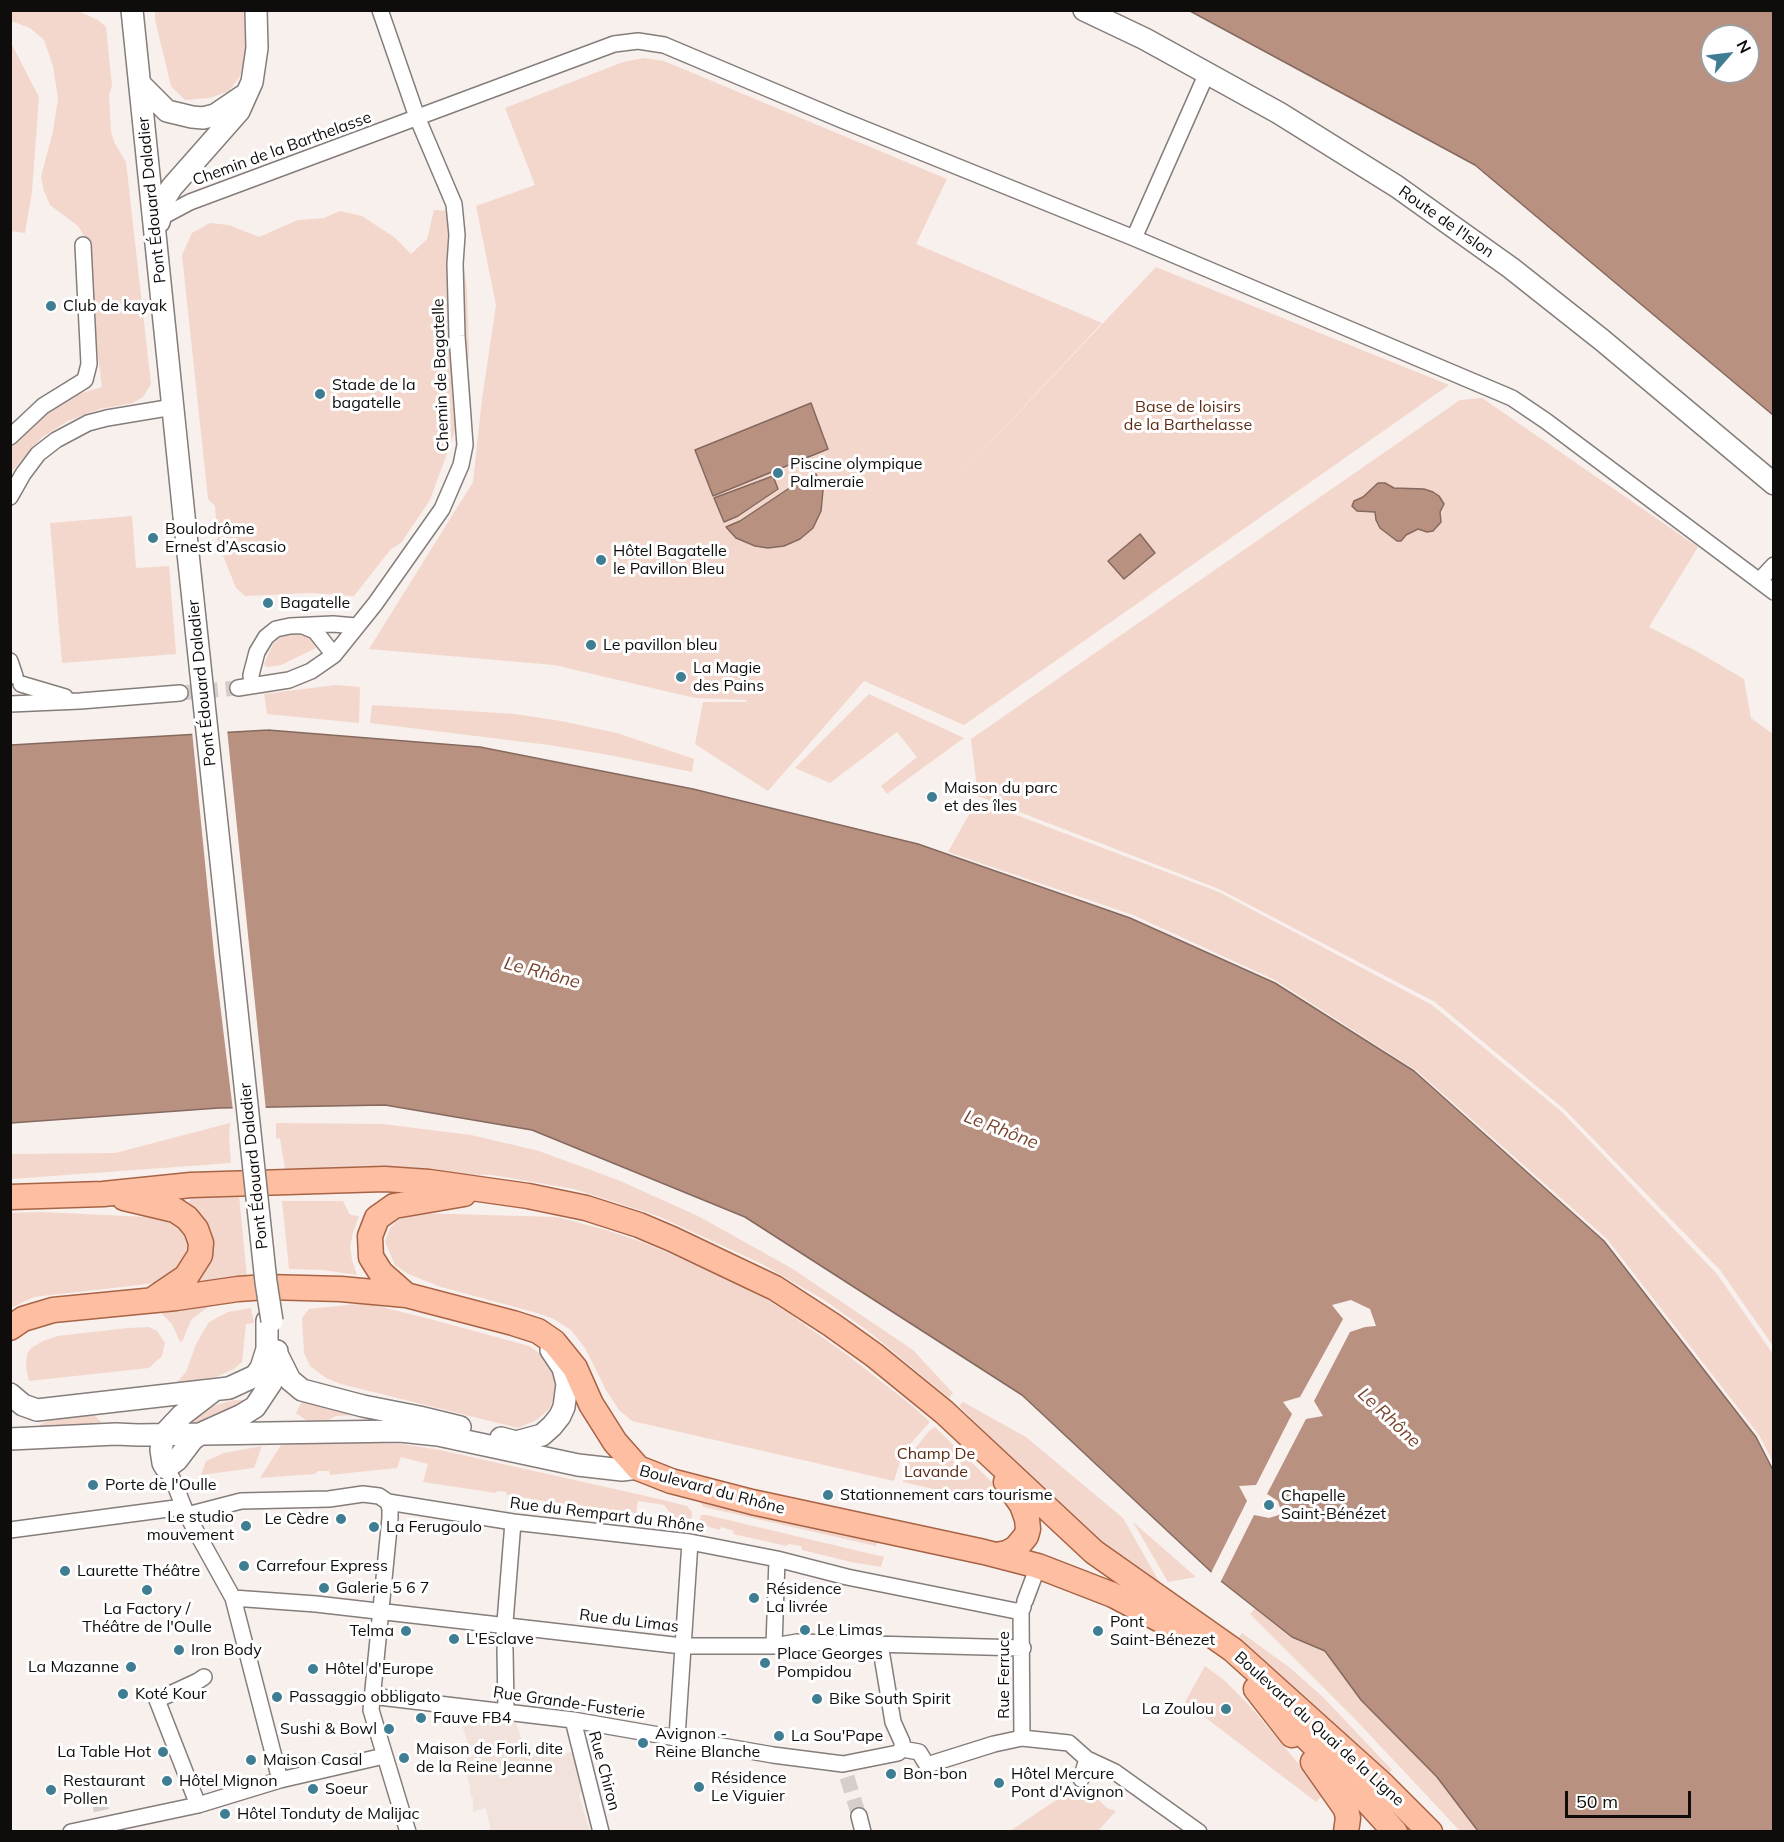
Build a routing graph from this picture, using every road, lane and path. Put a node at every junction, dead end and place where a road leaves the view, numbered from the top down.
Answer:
1 (119, 10) edge
2 (132, 10) edge
3 (256, 10) edge
4 (380, 10) edge
5 (1084, 10) edge
6 (136, 48) junction
7 (1207, 73) junction
8 (140, 84) junction
9 (248, 92) junction
10 (417, 117) junction
11 (158, 226) junction
12 (1134, 238) junction
13 (83, 245) dead end
14 (173, 407) junction
15 (10, 437) edge
16 (1773, 484) edge
17 (10, 497) edge
18 (1773, 565) edge
19 (1759, 581) junction
20 (1773, 592) edge
21 (303, 626) junction
22 (356, 626) junction
23 (334, 655) junction
24 (14, 674) edge
25 (180, 693) tunnel mouth
26 (80, 701) junction
27 (10, 704) edge
28 (490, 1191) junction
29 (104, 1194) junction
30 (10, 1197) edge
31 (406, 1295) junction
32 (153, 1299) junction
33 (270, 1321) junction
34 (513, 1323) junction
35 (11, 1328) edge
36 (278, 1354) junction
37 (213, 1391) junction
38 (10, 1394) edge
39 (202, 1433) junction
40 (164, 1434) junction
41 (10, 1439) edge
42 (981, 1447) junction
43 (638, 1468) junction
44 (169, 1474) junction
45 (388, 1502) junction
46 (1022, 1505) junction
47 (185, 1511) junction
48 (513, 1522) junction
49 (10, 1530) edge
50 (690, 1542) junction
51 (996, 1555) junction
52 (777, 1559) junction
53 (1038, 1566) junction
54 (233, 1598) junction
55 (1023, 1606) junction
56 (380, 1612) junction
57 (505, 1637) junction
58 (1204, 1637) junction
59 (880, 1644) junction
60 (682, 1646) junction
61 (774, 1646) junction
62 (1023, 1648) junction
63 (204, 1677) dead end
64 (1256, 1689) junction
65 (371, 1696) junction
66 (507, 1711) junction
67 (573, 1720) junction
68 (677, 1737) junction
69 (1022, 1738) junction
70 (902, 1749) junction
71 (384, 1756) junction
72 (1087, 1759) junction
73 (1081, 1779) dead end
74 (280, 1780) junction
75 (1387, 1789) junction
76 (198, 1805) junction
77 (1392, 1831) edge
78 (71, 1832) edge
79 (408, 1832) edge
80 (601, 1832) edge
81 (1200, 1832) edge
82 (1346, 1832) edge
83 (1430, 1832) edge

1 - 6 main road
2 - 6 main road, Pont Édouard Daladier
3 - 9 main road
4 - 10 street, Chemin de Bagatelle
5 - 7 main road, Route de l'Islon
6 - 8 main road, Pont Édouard Daladier
7 - 12 street
7 - 16 main road, Route de l'Islon
8 - 9 main road
8 - 11 main road, Pont Édouard Daladier
9 - 11 main road
10 - 11 street, Chemin de la Barthelasse
10 - 12 street, Chemin de la Barthelasse
10 - 22 street, Chemin de Bagatelle
11 - 14 main road, Pont Édouard Daladier
12 - 19 street, Chemin de la Barthelasse
13 - 15 street
14 - 17 street
14 - 33 main road, Pont Édouard Daladier, bridge
18 - 19 street
19 - 20 street, Chemin de la Barthelasse
21 - 22 street
21 - 23 street
21 - 23 street, Chemin de Bagatelle
22 - 23 street, Chemin de Bagatelle
24 - 26 street
24 - 27 street
25 - 26 street
26 - 27 street
28 - 29 main road
28 - 31 main road
28 - 42 main road
29 - 30 main road
29 - 32 main road
31 - 32 main road
31 - 34 main road
32 - 35 main road
33 - 36 main road, Pont Édouard Daladier
33 - 37 main road, Pont Édouard Daladier
34 - 36 main road
34 - 43 main road
36 - 39 main road, Pont Édouard Daladier
37 - 38 main road
37 - 40 main road
39 - 40 main road, Boulevard du Rhône
39 - 43 main road, Boulevard du Rhône
39 - 44 main road
40 - 41 main road, Boulevard du Rhône
40 - 44 main road
42 - 46 main road
42 - 58 main road
43 - 51 main road, Boulevard du Rhône
44 - 47 street
45 - 47 street, Rue du Rempart du Rhône
45 - 48 street, Rue du Rempart du Rhône
45 - 56 street
46 - 51 main road
46 - 53 main road
47 - 49 street, Rue du Rempart du Rhône
47 - 54 street
48 - 50 street, Rue du Rempart du Rhône
48 - 57 street
50 - 52 street, Rue du Rempart du Rhône
50 - 60 street
51 - 53 main road, Boulevard du Rhône
52 - 55 street, Rue du Rempart du Rhône
52 - 61 street
53 - 55 street
53 - 58 main road, Boulevard du Rhône
54 - 56 street, Rue du Limas
54 - 74 street
55 - 62 street, Rue Ferruce
56 - 57 street, Rue du Limas
56 - 65 street
57 - 60 street, Rue du Limas
57 - 66 street
58 - 64 main road, Boulevard du Quai de la Ligne
58 - 75 main road, Boulevard du Quai de la Ligne
59 - 61 street, Rue du Limas
59 - 62 street, Rue du Limas
59 - 70 street
60 - 61 street, Rue du Limas
60 - 68 street
62 - 69 street, Rue Ferruce
63 - 76 street
64 - 77 main road, Boulevard du Quai de la Ligne
64 - 82 main road
65 - 66 street, Rue Grande-Fusterie
65 - 71 street
66 - 67 street, Rue Grande-Fusterie
67 - 68 street, Rue Grande-Fusterie
67 - 80 street, Rue Chiron
68 - 70 street, Rue Grande-Fusterie
69 - 70 street, Rue Ferruce
69 - 72 street, Rue Ferruce
71 - 74 street
71 - 79 street
72 - 73 street
72 - 81 street, Rue Ferruce
74 - 76 street
75 - 77 main road
75 - 83 main road, Boulevard du Quai de la Ligne
76 - 78 street

